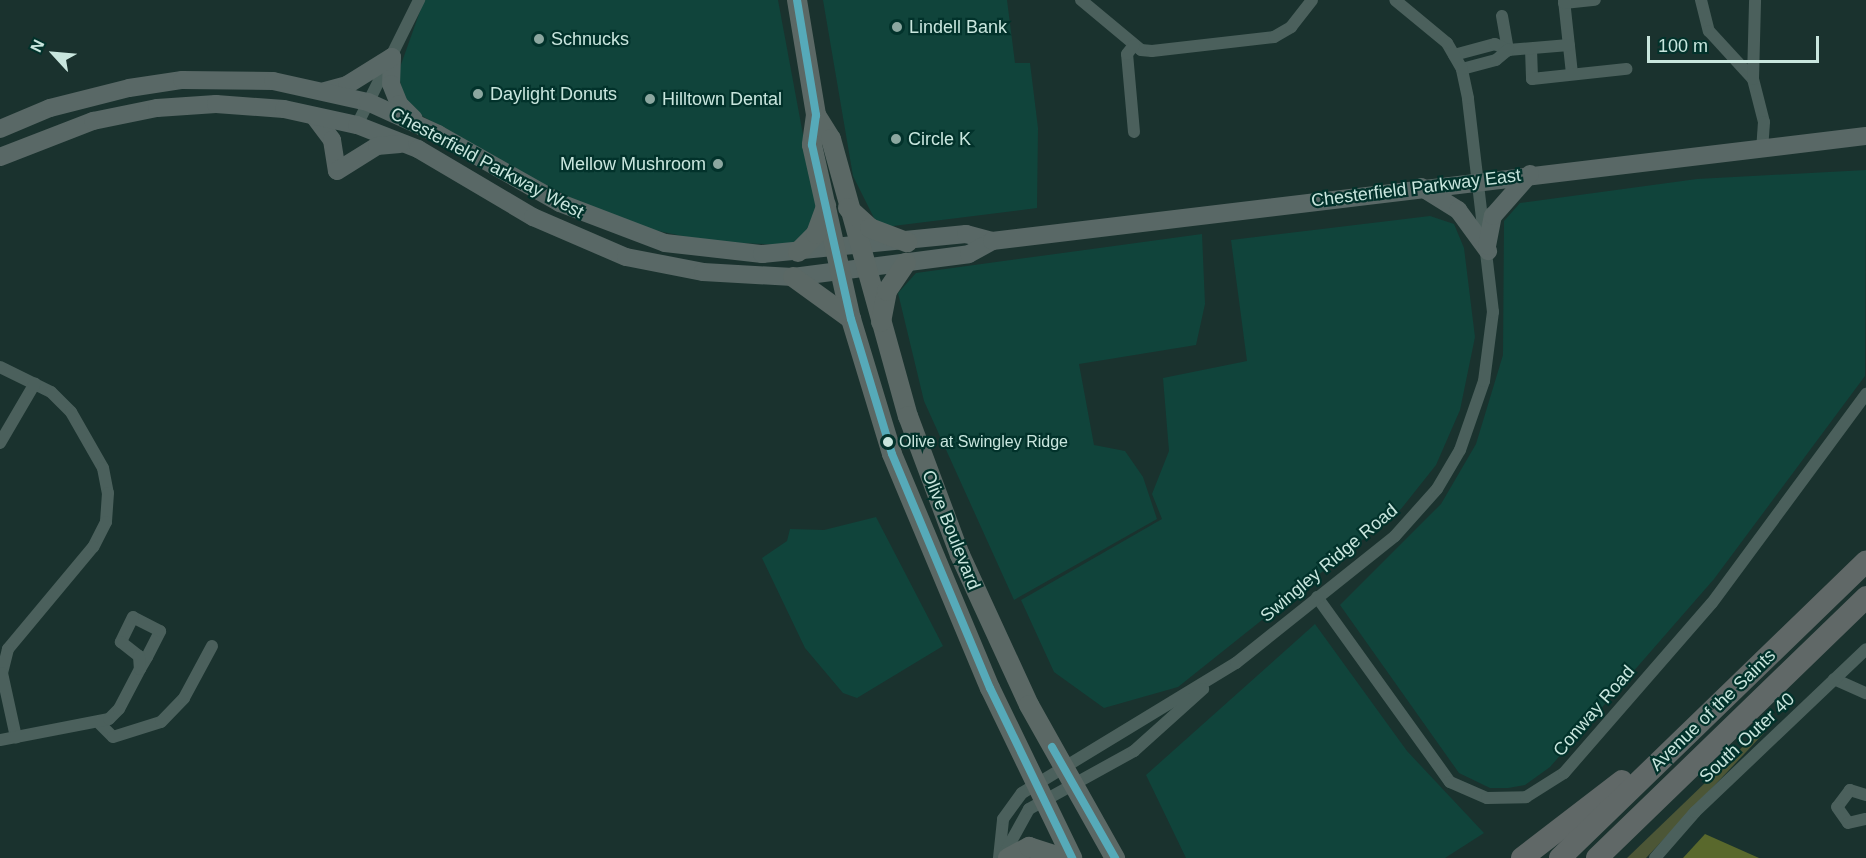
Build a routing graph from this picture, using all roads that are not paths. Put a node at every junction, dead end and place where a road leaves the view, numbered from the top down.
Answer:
1 (419, 0) edge
2 (797, 0) edge
3 (1081, 0) edge
4 (1312, 0) edge
5 (1395, 0) edge
6 (1595, 0) edge
7 (1701, 0) edge
8 (1755, 0) edge
9 (1564, 1) edge
10 (1502, 16) dead end
11 (1134, 45) junction
12 (1569, 45) junction
13 (1531, 49) junction
14 (1508, 50) junction
15 (1454, 55) junction
16 (392, 57) junction
17 (1462, 69) junction
18 (1626, 69) dead end
19 (1572, 74) junction
20 (1753, 79) junction
21 (322, 91) junction
22 (368, 102) junction
23 (816, 115) junction
24 (314, 116) junction
25 (357, 125) junction
26 (422, 126) junction
27 (0, 129) edge
28 (1134, 132) dead end
29 (1866, 136) edge
30 (1841, 142) junction
31 (409, 145) junction
32 (1762, 148) junction
33 (1866, 151) edge
34 (0, 157) edge
35 (1530, 174) junction
36 (1479, 180) junction
37 (1421, 187) junction
38 (826, 206) junction
39 (848, 208) junction
40 (992, 241) junction
41 (907, 242) junction
42 (857, 247) junction
43 (1488, 249) junction
44 (836, 250) junction
45 (798, 252) junction
46 (906, 263) junction
47 (863, 269) junction
48 (841, 272) junction
49 (793, 277) junction
50 (851, 319) junction
51 (880, 330) junction
52 (0, 367) edge
53 (35, 383) junction
54 (1866, 394) edge
55 (0, 443) edge
56 (1866, 561) edge
57 (1317, 597) junction
58 (1866, 597) edge
59 (212, 646) dead end
60 (1866, 649) edge
61 (140, 669) dead end
62 (1212, 679) junction
63 (1834, 680) junction
64 (1866, 693) edge
65 (100, 724) junction
66 (16, 737) junction
67 (0, 740) edge
68 (1674, 748) junction
69 (1064, 768) junction
70 (1074, 785) junction
71 (1041, 791) junction
72 (1866, 795) edge
73 (1866, 819) edge
74 (1620, 836) junction
75 (1001, 858) edge
76 (1008, 858) edge
77 (1063, 858) edge
78 (1072, 858) edge
79 (1115, 858) edge
80 (1522, 858) edge
81 (1560, 858) edge
82 (1597, 858) edge
83 (1605, 858) edge
84 (1655, 858) edge

1 - 16 street
2 - 23 main road, Olive Boulevard
3 - 11 street
4 - 11 street
5 - 15 street
6 - 9 street
7 - 20 street
8 - 20 street
9 - 12 street
10 - 14 street
11 - 28 street
12 - 13 street
12 - 19 street
13 - 14 street
13 - 19 street
14 - 15 street
14 - 17 street
15 - 17 street
16 - 21 street
16 - 22 street
16 - 26 street
17 - 36 street, Swingley Ridge Road
18 - 19 street
20 - 32 street
21 - 22 street, Chesterfield Parkway West
21 - 27 street, Chesterfield Parkway West
22 - 25 street
22 - 26 street, Chesterfield Parkway West
23 - 38 main road, Olive Boulevard
23 - 39 main road, Olive Boulevard
24 - 25 street, Chesterfield Parkway West
24 - 31 street
24 - 34 street, Chesterfield Parkway West
25 - 31 street, Chesterfield Parkway West
26 - 45 street, Chesterfield Parkway West
29 - 30 street, Chesterfield Parkway East
30 - 32 street, Chesterfield Parkway East
30 - 33 street, Chesterfield Parkway East
31 - 49 street, Chesterfield Parkway West
32 - 35 street, Chesterfield Parkway East
35 - 36 street, Chesterfield Parkway East
35 - 43 street
36 - 37 street, Chesterfield Parkway East
36 - 43 street, Swingley Ridge Road
37 - 40 street, Chesterfield Parkway East
37 - 43 street
38 - 44 main road, Olive Boulevard
38 - 45 main road
39 - 41 main road
39 - 42 main road, Olive Boulevard
40 - 41 street, Chesterfield Parkway East
40 - 46 street, Chesterfield Parkway East
41 - 42 street, Chesterfield Parkway East
42 - 44 street, Chesterfield Parkway East
42 - 47 main road, Olive Boulevard
43 - 57 street, Swingley Ridge Road
44 - 45 street, Chesterfield Parkway West
44 - 48 main road, Olive Boulevard
46 - 47 street, Chesterfield Parkway East
46 - 51 main road
47 - 48 street, Chesterfield Parkway East
47 - 51 main road, Olive Boulevard
48 - 49 street, Chesterfield Parkway West
48 - 50 main road, Olive Boulevard
49 - 50 main road
50 - 71 main road, Olive Boulevard
51 - 69 main road, Olive Boulevard
52 - 53 street
53 - 55 street
53 - 66 street
54 - 57 street, Conway Road
56 - 68 highway, Avenue of the Saints
57 - 62 street, Swingley Ridge Road
58 - 74 highway, Avenue of the Saints
59 - 65 street
60 - 63 street, South Outer 40
61 - 65 street
62 - 69 street, Swingley Ridge Road
62 - 70 street, Swingley Ridge Road
63 - 64 street
63 - 84 street, South Outer 40
65 - 66 street
66 - 67 street
68 - 80 highway
68 - 81 highway, Avenue of the Saints
69 - 70 main road, Olive Boulevard
69 - 71 street, Swingley Ridge Road
70 - 71 street, Swingley Ridge Road
70 - 79 main road, Olive Boulevard
71 - 75 street, Swingley Ridge Road
71 - 75 street, Swingley Ridge Road
71 - 78 main road, Olive Boulevard
72 - 73 street
74 - 82 highway, Avenue of the Saints
74 - 83 highway
76 - 77 main road

